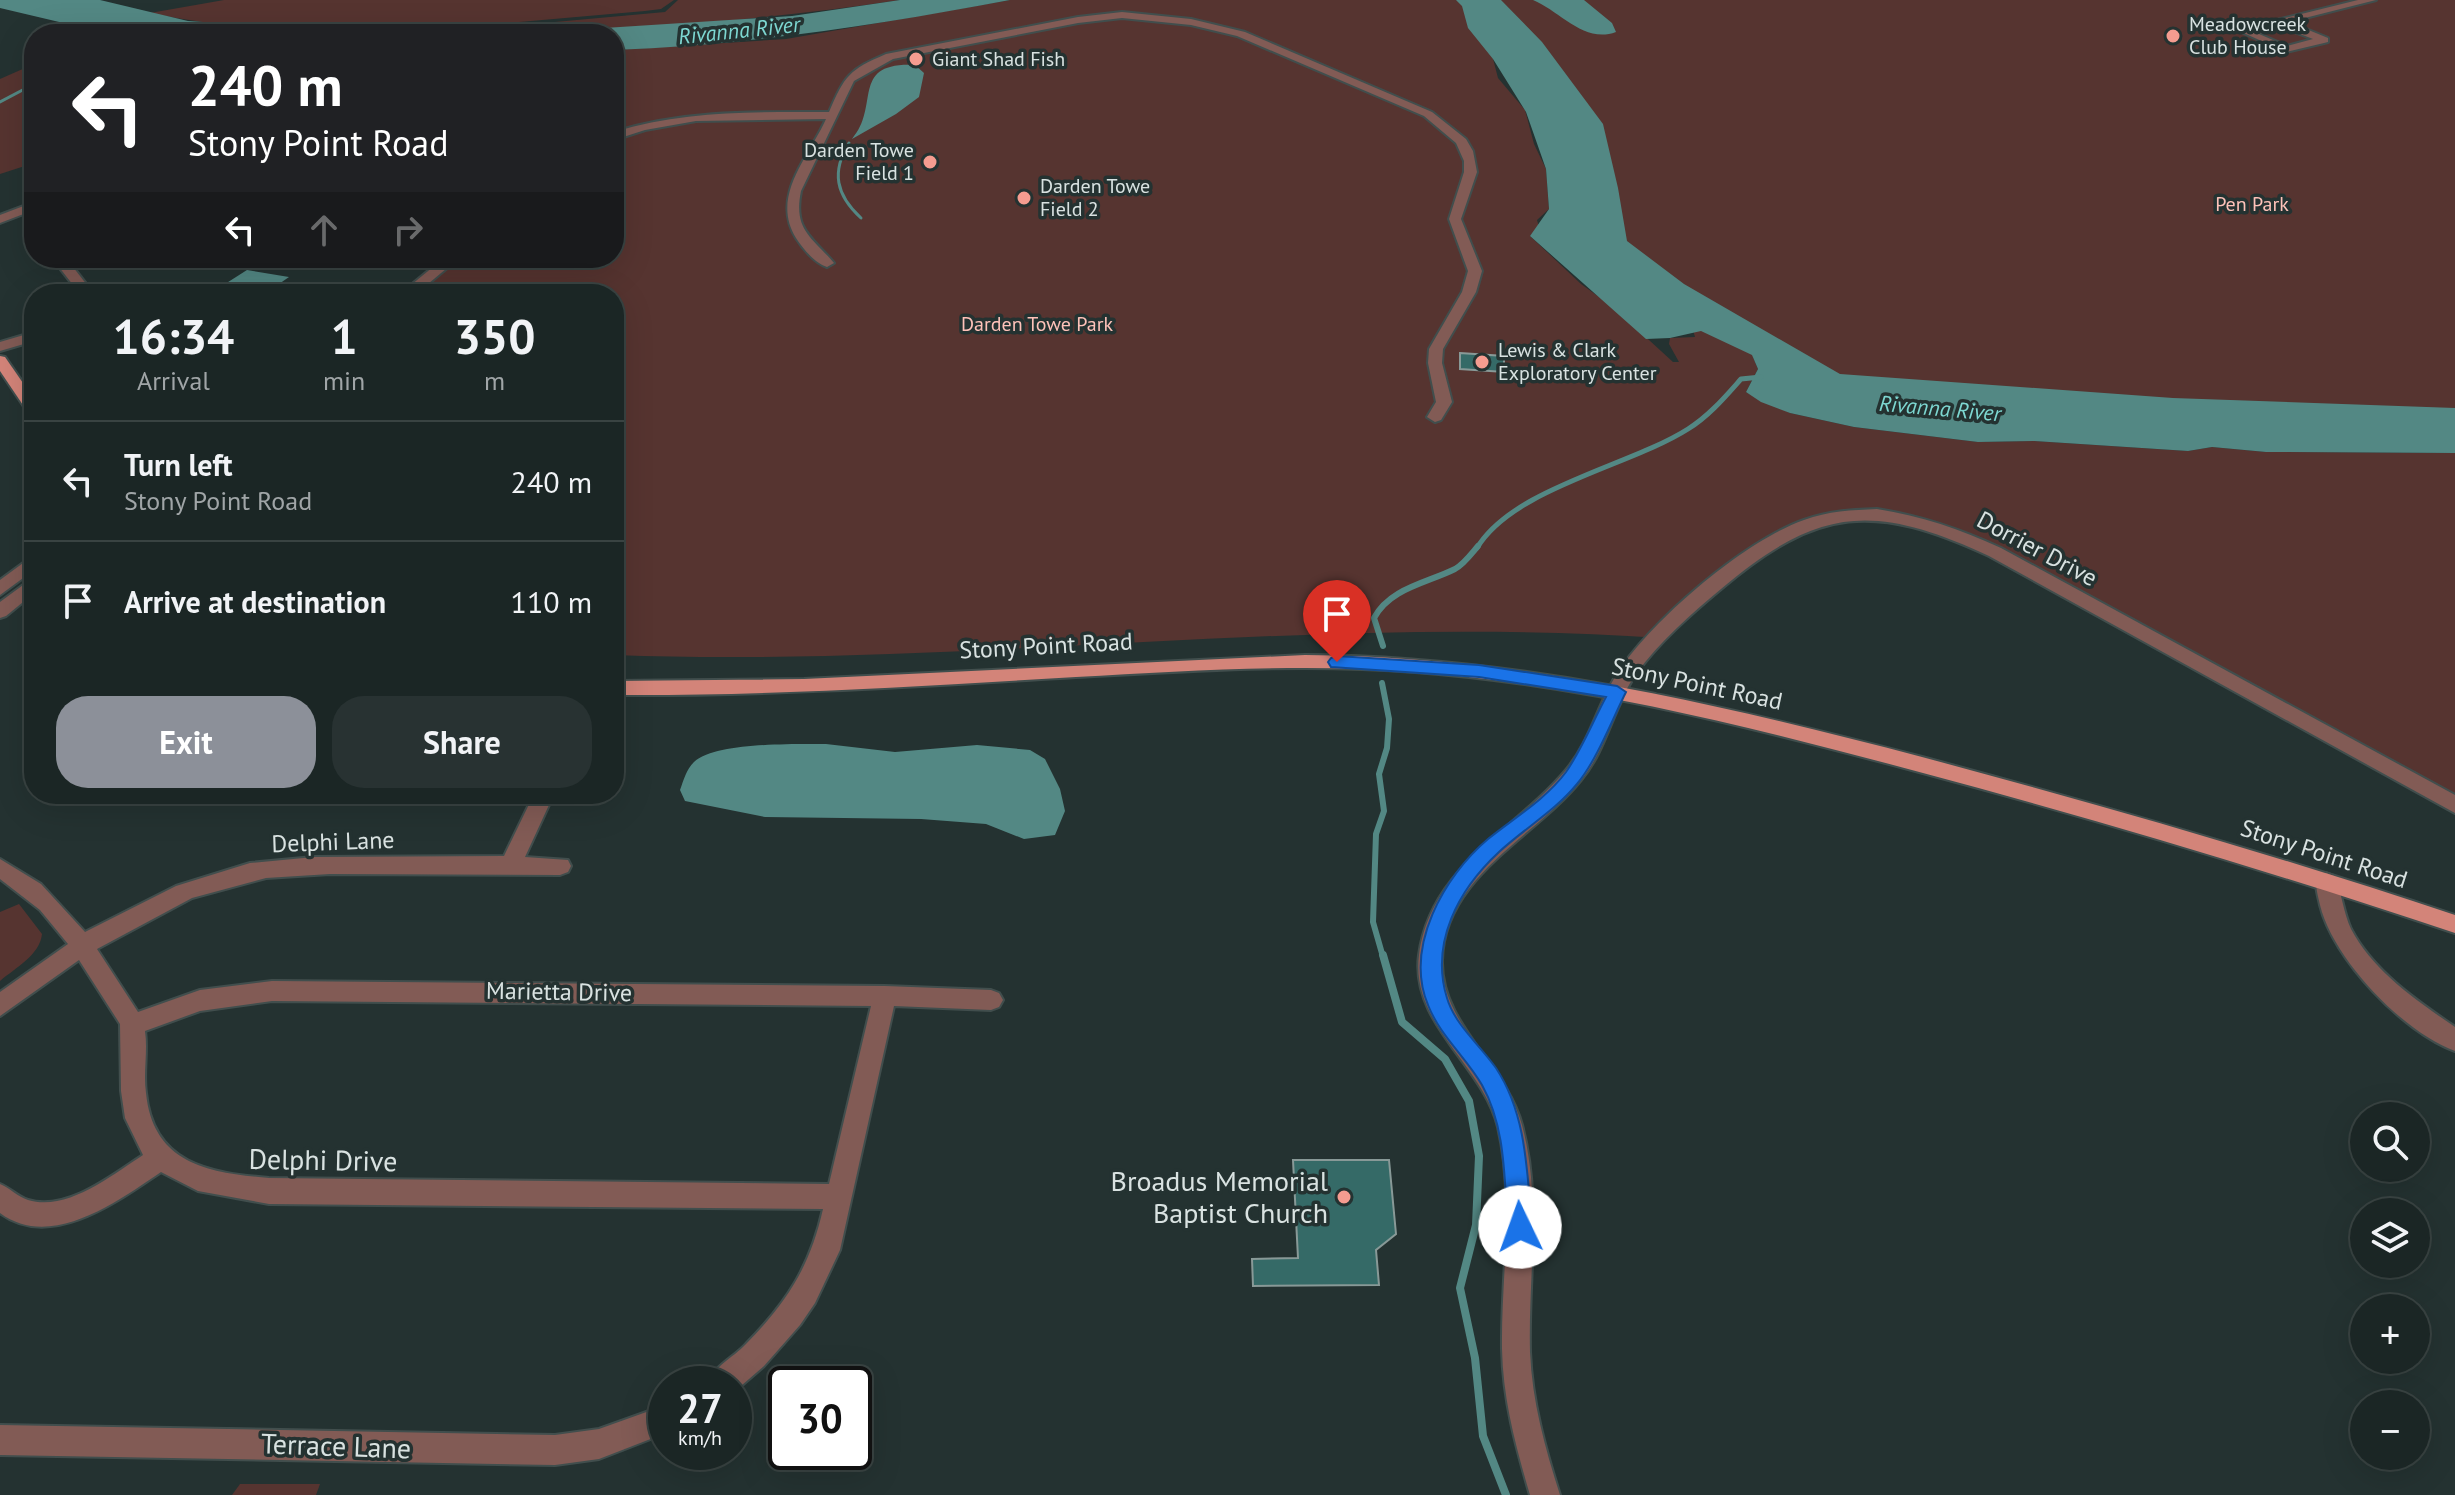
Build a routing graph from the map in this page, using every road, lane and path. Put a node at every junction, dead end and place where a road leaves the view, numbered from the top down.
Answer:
1 (2371, 0) edge
2 (2279, 22) junction
3 (833, 115) junction
4 (624, 133) edge
5 (24, 210) edge
6 (0, 219) edge
7 (827, 263) dead end
8 (67, 268) edge
9 (440, 268) edge
10 (79, 284) edge
11 (420, 284) edge
12 (24, 339) edge
13 (0, 347) edge
14 (0, 360) edge
15 (24, 396) edge
16 (1435, 417) dead end
17 (24, 574) edge
18 (24, 589) edge
19 (3, 601) edge
20 (624, 688) edge
21 (1617, 692) junction
22 (539, 804) edge
23 (2455, 805) edge
24 (511, 864) junction
25 (560, 866) dead end
26 (0, 868) edge
27 (2326, 882) junction
28 (2455, 924) edge
29 (83, 947) junction
30 (885, 996) junction
31 (991, 1000) dead end
32 (0, 1006) edge
33 (132, 1026) junction
34 (2455, 1040) edge
35 (160, 1158) junction
36 (0, 1197) edge
37 (841, 1197) junction
38 (741, 1366) edge
39 (648, 1426) edge
40 (0, 1440) edge
41 (1545, 1495) edge

1 - 2 street
2 - 2 street
3 - 4 street
3 - 7 street
3 - 16 street
5 - 6 street
8 - 10 street
9 - 11 street
12 - 13 street
14 - 15 main road
17 - 19 street
18 - 19 street
20 - 21 main road, Stony Point Road
21 - 23 street, Dorrier Drive
21 - 27 main road, Stony Point Road
21 - 41 street, Dorrier Drive
22 - 24 street
24 - 25 street, Delphi Lane
24 - 29 street, Delphi Lane
26 - 29 street, Delphi Drive
27 - 28 main road, Stony Point Road
27 - 34 street
29 - 32 street, Delphi Lane
29 - 33 street, Delphi Drive
30 - 31 street, Marietta Drive
30 - 33 street, Marietta Drive
30 - 37 street
33 - 35 street, Delphi Drive
35 - 36 street
35 - 37 street, Delphi Drive
37 - 38 street
39 - 40 street, Terrace Lane

